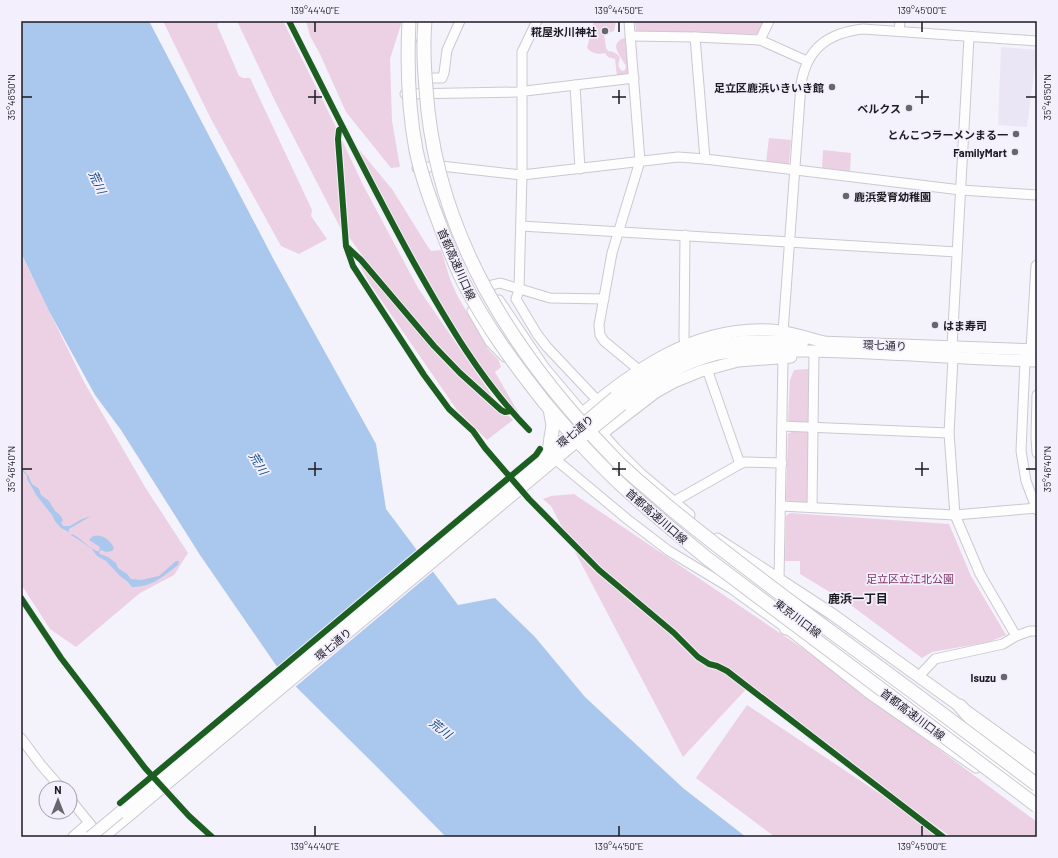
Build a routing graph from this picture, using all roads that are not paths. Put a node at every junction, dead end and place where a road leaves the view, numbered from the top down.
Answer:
1 (409, 21) edge
2 (417, 21) edge
3 (426, 21) edge
4 (460, 21) edge
5 (537, 21) edge
6 (629, 21) edge
7 (769, 21) edge
8 (900, 21) edge
9 (899, 31) junction
10 (630, 36) junction
11 (695, 37) junction
12 (969, 37) junction
13 (760, 40) junction
14 (1037, 41) edge
15 (807, 61) junction
16 (428, 78) junction
17 (634, 78) junction
18 (575, 85) junction
19 (522, 92) junction
20 (405, 94) junction
21 (429, 94) junction
22 (423, 141) junction
23 (705, 159) junction
24 (640, 161) junction
25 (441, 166) junction
26 (417, 168) junction
27 (580, 169) junction
28 (796, 170) junction
29 (522, 175) junction
30 (961, 190) junction
31 (1037, 194) edge
32 (521, 226) junction
33 (619, 231) junction
34 (684, 235) junction
35 (789, 241) junction
36 (957, 252) junction
37 (1037, 266) edge
38 (488, 286) junction
39 (519, 290) junction
40 (604, 299) junction
41 (783, 332) junction
42 (826, 343) junction
43 (685, 346) junction
44 (810, 351) junction
45 (953, 352) junction
46 (1036, 354) edge
47 (783, 358) junction
48 (1025, 360) junction
49 (707, 369) junction
50 (639, 370) junction
51 (524, 372) junction
52 (1037, 395) edge
53 (597, 400) junction
54 (619, 401) junction
55 (583, 413) junction
56 (572, 422) junction
57 (782, 426) junction
58 (813, 428) junction
59 (949, 433) junction
60 (602, 434) junction
61 (590, 443) junction
62 (553, 452) junction
63 (1037, 453) edge
64 (782, 463) junction
65 (740, 464) junction
66 (673, 502) junction
67 (781, 506) junction
68 (812, 507) junction
69 (1037, 509) edge
70 (956, 515) junction
71 (779, 580) junction
72 (766, 594) junction
73 (786, 628) junction
74 (805, 629) junction
75 (1037, 631) edge
76 (1016, 636) junction
77 (919, 676) junction
78 (960, 706) junction
79 (21, 738) edge
80 (1037, 762) edge
81 (1037, 771) edge
82 (54, 780) edge
83 (1037, 785) edge
84 (1037, 797) edge
85 (1037, 802) edge
86 (1037, 806) edge
87 (78, 810) edge
88 (1037, 810) edge
89 (124, 813) junction
90 (89, 824) junction
91 (74, 837) edge
92 (90, 837) edge
93 (102, 837) edge

1 - 86 highway, 首都高速川口線, bridge
2 - 20 street
2 - 22 highway
3 - 16 street
3 - 83 highway, 首都高速川口線, bridge
4 - 16 street
5 - 19 street
6 - 10 street
7 - 13 street
8 - 9 street
9 - 12 street
9 - 15 street
10 - 11 street
10 - 17 street
11 - 13 street
11 - 23 street
12 - 14 street
12 - 30 street
13 - 15 street
15 - 28 street
16 - 21 street
17 - 18 street
17 - 24 street
18 - 19 street
18 - 27 street
19 - 21 street
19 - 29 street
20 - 21 street
20 - 26 street
21 - 25 street
22 - 51 highway, bridge
22 - 62 highway, bridge
23 - 24 street
23 - 28 street
24 - 27 street
24 - 33 street
25 - 26 street
25 - 29 street
25 - 38 street
26 - 51 street
27 - 29 street
28 - 30 street
28 - 35 street
29 - 32 street
30 - 31 street
30 - 36 street
32 - 33 street
32 - 39 street
33 - 34 street
33 - 40 street
34 - 35 street
34 - 43 street
35 - 36 street
35 - 41 street
36 - 45 street
37 - 46 main road
38 - 39 street
38 - 55 street
39 - 40 street
39 - 53 street
40 - 50 street
41 - 42 main road
41 - 43 main road
42 - 45 main road, 環七通り
42 - 54 main road, 環七通り
43 - 50 main road
44 - 45 main road, 環七通り
44 - 47 main road
44 - 54 main road, 環七通り
44 - 58 street
45 - 46 main road, 環七通り
45 - 48 main road, 環七通り
45 - 59 street
46 - 48 main road, 環七通り
47 - 49 main road
47 - 57 street
48 - 69 street
49 - 60 main road
49 - 65 street
50 - 53 main road
51 - 56 street
52 - 63 street
53 - 55 main road
54 - 62 main road, 環七通り, bridge
55 - 56 main road
55 - 60 main road, 東京川口線
56 - 61 main road, 東京川口線
57 - 58 street
57 - 64 street
58 - 59 street
58 - 68 street
59 - 70 street
60 - 61 main road
60 - 66 main road, 東京川口線
61 - 72 main road, 東京川口線
62 - 73 street
62 - 89 main road, 環七通り
64 - 65 street
64 - 67 street
65 - 66 street
66 - 71 main road, 東京川口線
67 - 68 street
67 - 71 street
68 - 70 street
69 - 70 street
70 - 76 street
71 - 77 main road, 東京川口線
72 - 74 highway
72 - 84 main road, 東京川口線
73 - 74 highway
73 - 88 street
74 - 85 highway, bridge
75 - 76 street
76 - 77 street
77 - 78 main road, 東京川口線
78 - 80 main road, 東京川口線
78 - 81 highway
79 - 82 street
87 - 90 street
89 - 92 main road, 環七通り, bridge
89 - 93 main road, 環七通り
90 - 91 main road
90 - 93 street

